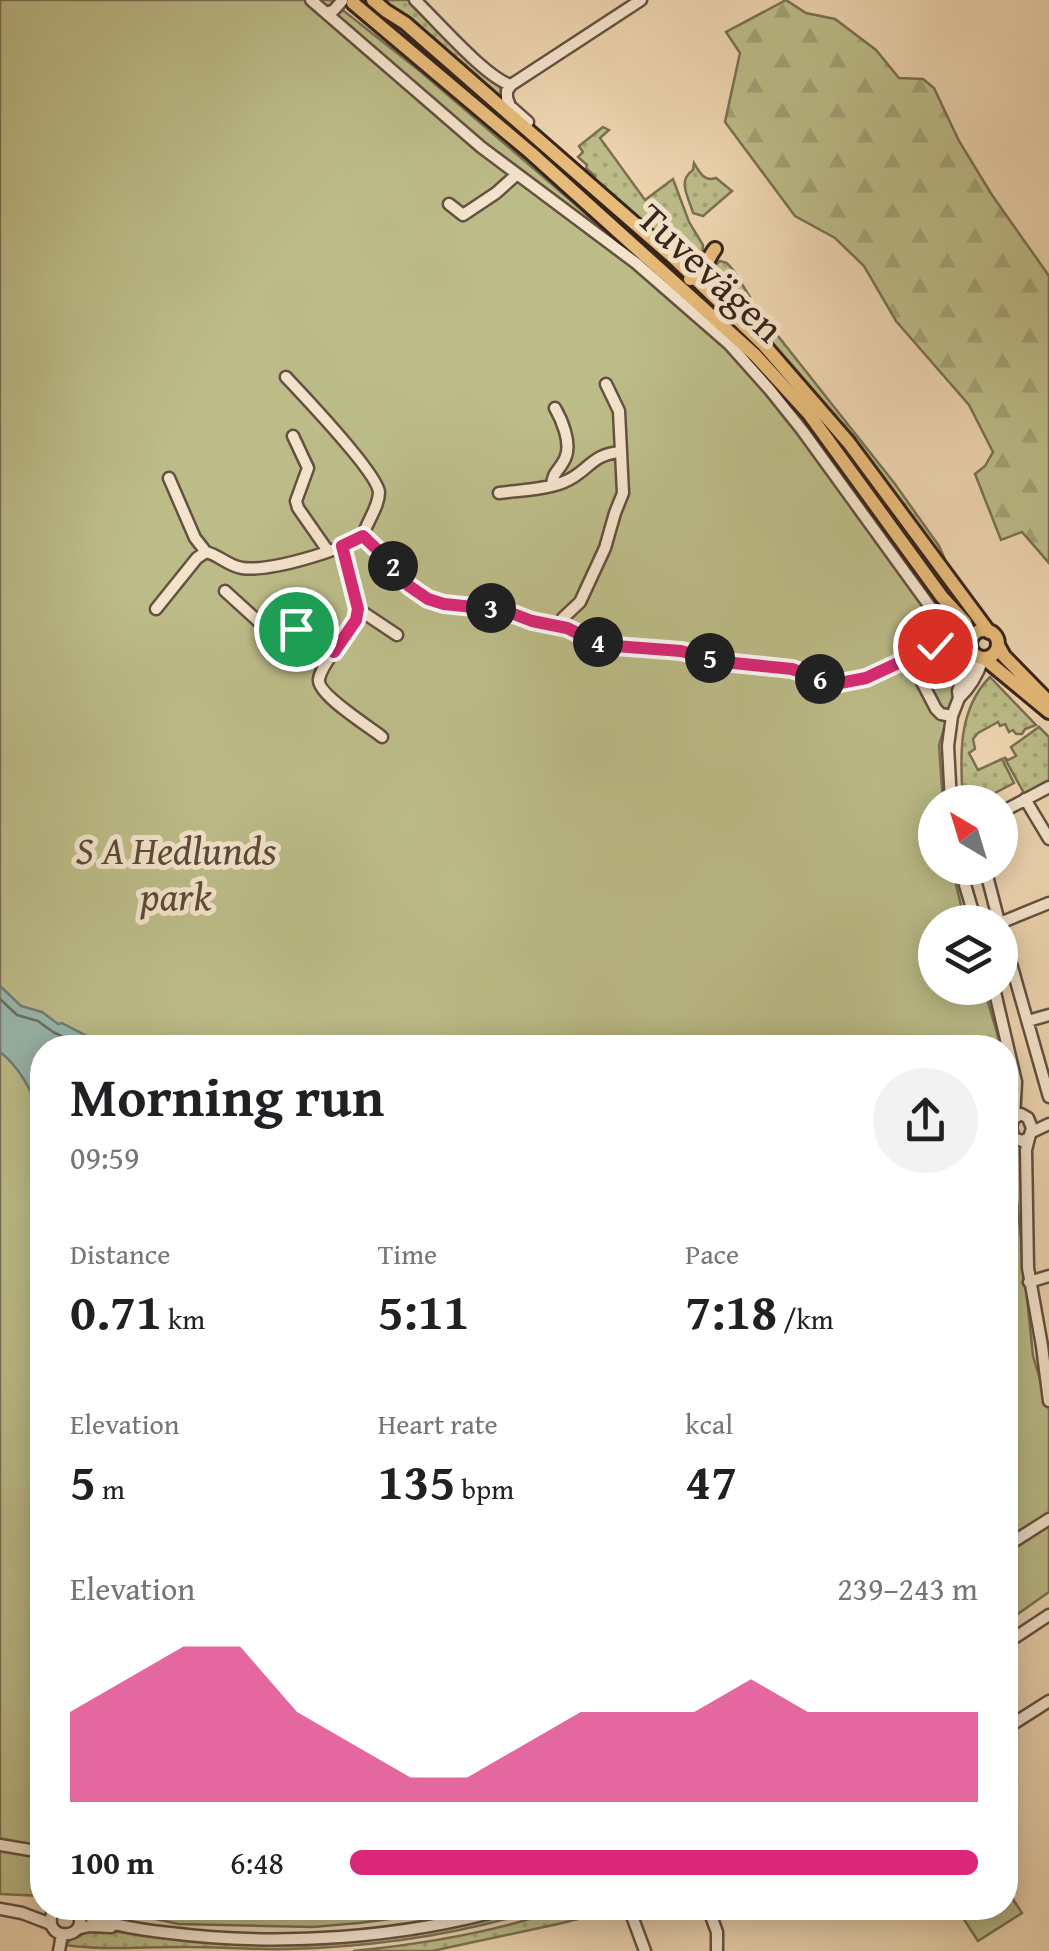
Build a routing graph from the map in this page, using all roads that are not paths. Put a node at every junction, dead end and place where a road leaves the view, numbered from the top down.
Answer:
1 (311, 0) edge
2 (332, 0) edge
3 (373, 0) edge
4 (415, 0) edge
5 (641, 0) edge
6 (348, 1) edge
7 (326, 12) junction
8 (512, 85) junction
9 (546, 146) junction
10 (516, 175) junction
11 (449, 204) dead end
12 (672, 257) junction
13 (648, 258) junction
14 (706, 263) junction
15 (286, 378) dead end
16 (606, 384) dead end
17 (555, 408) dead end
18 (292, 436) dead end
19 (621, 452) junction
20 (169, 478) dead end
21 (552, 486) junction
22 (499, 493) dead end
23 (363, 536) junction
24 (342, 546) junction
25 (328, 550) junction
26 (206, 552) junction
27 (225, 591) dead end
28 (156, 609) dead end
29 (358, 609) junction
30 (560, 626) junction
31 (988, 632) junction
32 (397, 635) dead end
33 (971, 640) junction
34 (998, 645) junction
35 (334, 652) junction
36 (981, 658) junction
37 (910, 659) junction
38 (1049, 702) edge
39 (1049, 712) edge
40 (952, 716) junction
41 (382, 736) dead end
42 (950, 785) edge
43 (1049, 786) edge
44 (1025, 799) junction
45 (1018, 803) edge
46 (1049, 839) edge
47 (1049, 903) edge
48 (1018, 916) edge
49 (1018, 986) edge
50 (998, 1005) edge
51 (1049, 1015) edge
52 (1028, 1021) junction
53 (1005, 1035) edge
54 (1018, 1092) edge
55 (1049, 1097) edge
56 (1049, 1123) edge
57 (1025, 1127) junction
58 (1049, 1276) edge
59 (1029, 1282) junction
60 (1049, 1401) edge
61 (1049, 1519) edge
62 (1018, 1539) edge
63 (1049, 1619) edge
64 (1018, 1636) edge
65 (1049, 1701) edge
66 (1018, 1721) edge
67 (0, 1845) edge
68 (30, 1850) edge
69 (0, 1910) edge
70 (30, 1911) edge
71 (22, 1912) junction
72 (30, 1915) edge
73 (41, 1920) edge
74 (50, 1920) edge
75 (81, 1920) edge
76 (108, 1920) edge
77 (454, 1920) edge
78 (634, 1920) edge
79 (712, 1920) edge
80 (50, 1924) junction
81 (128, 1927) junction
82 (77, 1929) junction
83 (62, 1934) junction
84 (58, 1951) edge
85 (646, 1951) edge
86 (718, 1951) edge

1 - 7 street
2 - 7 street
3 - 9 main road, Tuvevägen
4 - 8 street
5 - 8 street
6 - 7 street
6 - 13 main road, Tuvevägen
7 - 10 street
8 - 9 street
9 - 12 main road, Tuvevägen
10 - 11 street
10 - 37 street
12 - 14 main road, Tuvevägen
12 - 14 main road
13 - 14 main road
13 - 33 main road, Tuvevägen
14 - 31 main road, Tuvevägen
15 - 23 street
16 - 19 street
17 - 21 street
18 - 25 street
19 - 21 street
19 - 30 street
20 - 26 street
21 - 22 street
23 - 24 street
23 - 30 street
24 - 25 street
24 - 29 street
25 - 26 street
26 - 28 street
27 - 35 street
29 - 32 street
29 - 35 street
30 - 37 street
31 - 33 main road
31 - 34 main road, Tuvevägen
33 - 36 main road, Tuvevägen
34 - 36 main road
34 - 38 main road, Tuvevägen
35 - 41 street
36 - 39 main road
36 - 40 street
37 - 40 street
40 - 42 street
43 - 44 street
44 - 45 street
44 - 46 street
47 - 48 street
49 - 52 street
50 - 53 street
51 - 52 street
52 - 55 street
54 - 57 street
56 - 57 street
57 - 59 street
58 - 59 street
59 - 60 street
61 - 62 street
63 - 64 street
65 - 66 street
67 - 68 street
69 - 71 street
70 - 71 street
71 - 72 street
73 - 80 street
74 - 80 street
75 - 82 street
76 - 81 street
77 - 81 street
78 - 85 street
79 - 86 street
80 - 83 street
81 - 82 street
82 - 83 street
83 - 84 street

